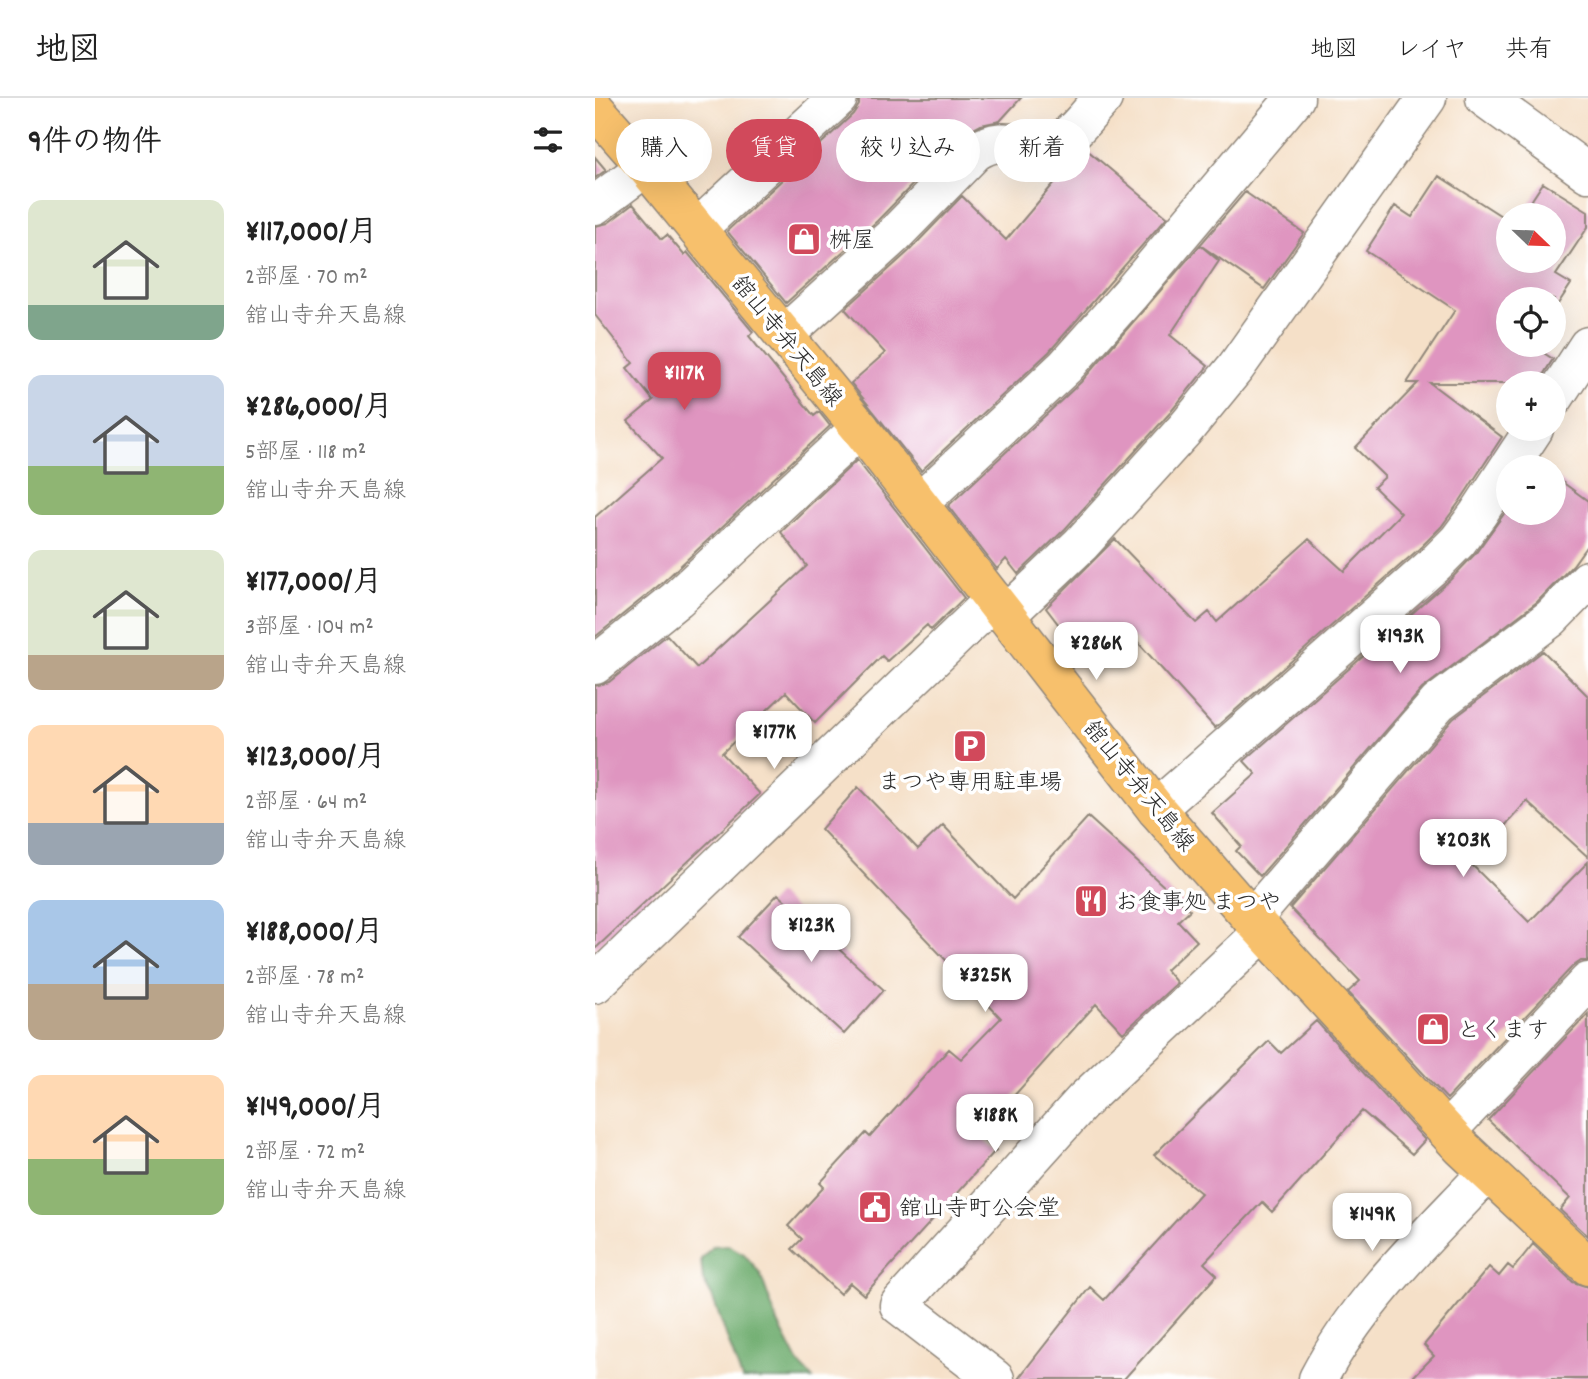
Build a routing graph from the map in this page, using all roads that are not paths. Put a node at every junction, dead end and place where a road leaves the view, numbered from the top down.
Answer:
1 (604, 98) edge
2 (838, 98) edge
3 (1103, 98) edge
4 (1295, 98) edge
5 (1427, 98) edge
6 (1485, 98) edge
7 (595, 108) edge
8 (616, 132) edge
9 (1588, 173) edge
10 (626, 182) edge
11 (658, 182) edge
12 (595, 205) edge
13 (697, 229) junction
14 (784, 335) junction
15 (1588, 346) edge
16 (1566, 380) edge
17 (860, 428) junction
18 (1526, 441) edge
19 (919, 503) junction
20 (1588, 580) edge
21 (1000, 608) junction
22 (595, 665) edge
23 (1156, 809) junction
24 (1258, 925) junction
25 (1588, 982) edge
26 (595, 984) edge
27 (1447, 1131) junction
28 (1488, 1172) junction
29 (1588, 1266) edge
30 (995, 1379) edge
31 (1318, 1379) edge

1 - 7 street
2 - 13 street
3 - 14 street
4 - 19 street
5 - 21 street
6 - 9 street
7 - 8 main road, 舘山寺弁天島線
10 - 12 street
11 - 13 main road, 舘山寺弁天島線
13 - 14 main road, 舘山寺弁天島線
14 - 17 main road, 舘山寺弁天島線
15 - 16 street
17 - 19 main road, 舘山寺弁天島線
17 - 22 street
18 - 23 street
19 - 21 main road, 舘山寺弁天島線
20 - 24 street
21 - 23 main road, 舘山寺弁天島線
21 - 26 street
23 - 24 main road, 舘山寺弁天島線
24 - 27 main road, 舘山寺弁天島線
24 - 30 street
25 - 27 street
27 - 28 main road, 舘山寺弁天島線
28 - 29 main road, 舘山寺弁天島線
28 - 31 street

